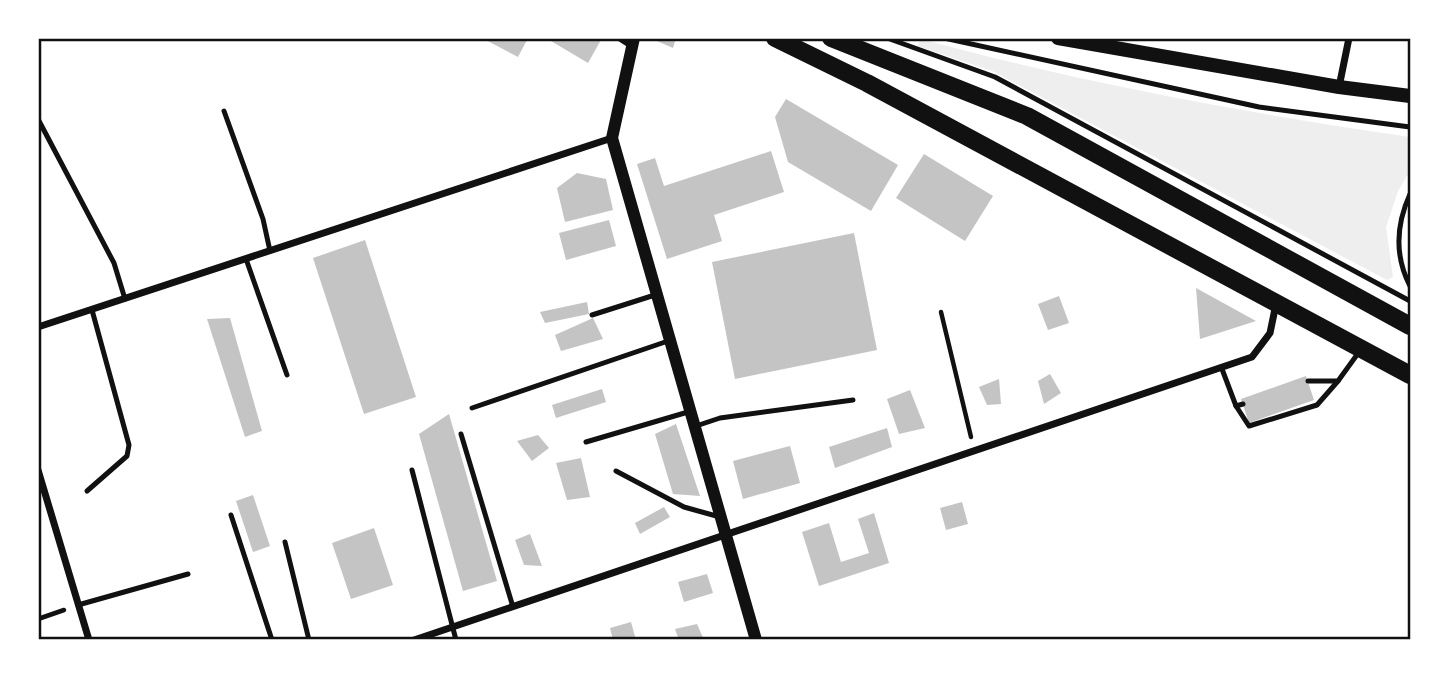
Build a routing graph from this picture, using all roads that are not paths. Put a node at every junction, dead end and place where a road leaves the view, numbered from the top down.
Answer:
1 (618, 38) edge
2 (775, 38) edge
3 (831, 38) edge
4 (887, 38) edge
5 (944, 38) edge
6 (1058, 38) edge
7 (1349, 38) edge
8 (1092, 42) edge
9 (633, 43) edge
10 (1339, 87) junction
11 (1410, 96) edge
12 (224, 111) dead end
13 (38, 119) edge
14 (1410, 127) edge
15 (612, 138) junction
16 (1410, 194) edge
17 (270, 251) junction
18 (246, 259) junction
19 (1410, 286) edge
20 (658, 294) junction
21 (125, 299) junction
22 (1410, 301) edge
23 (1276, 303) junction
24 (93, 310) junction
25 (592, 315) dead end
26 (1410, 326) edge
27 (38, 327) edge
28 (670, 340) junction
29 (1361, 350) junction
30 (1222, 369) junction
31 (287, 375) dead end
32 (1410, 375) edge
33 (1308, 381) dead end
34 (1338, 381) junction
35 (853, 400) dead end
36 (472, 408) dead end
37 (691, 411) junction
38 (695, 426) junction
39 (461, 434) dead end
40 (586, 442) dead end
41 (38, 470) edge
42 (412, 470) dead end
43 (616, 471) dead end
44 (87, 491) dead end
45 (231, 515) dead end
46 (723, 518) junction
47 (727, 535) junction
48 (285, 542) dead end
49 (188, 574) dead end
50 (79, 605) junction
51 (513, 607) junction
52 (452, 627) junction
53 (89, 639) edge
54 (272, 639) edge
55 (309, 639) edge
56 (414, 639) edge
57 (456, 639) edge
58 (756, 639) edge

1 - 9 lane
2 - 23 main road
3 - 26 main road
4 - 22 lane
5 - 14 lane
6 - 8 main road
7 - 10 street
8 - 10 main road
9 - 15 street
10 - 11 main road
12 - 17 lane
13 - 21 lane
15 - 17 street
15 - 20 street
16 - 19 lane
17 - 18 street
18 - 21 street
18 - 31 lane
20 - 25 lane
20 - 28 street
21 - 24 street
23 - 29 main road
23 - 30 street
24 - 27 street
24 - 44 lane
28 - 36 lane
28 - 37 street
29 - 32 main road
29 - 34 lane
30 - 34 lane
30 - 47 street
33 - 34 lane
35 - 38 lane
37 - 38 street
37 - 40 lane
38 - 46 street
39 - 51 lane
41 - 50 street
42 - 52 lane
43 - 46 lane
45 - 54 lane
46 - 47 street
47 - 51 street
47 - 58 street
48 - 55 lane
49 - 50 lane
50 - 53 street
51 - 52 street
52 - 56 street
52 - 57 lane

